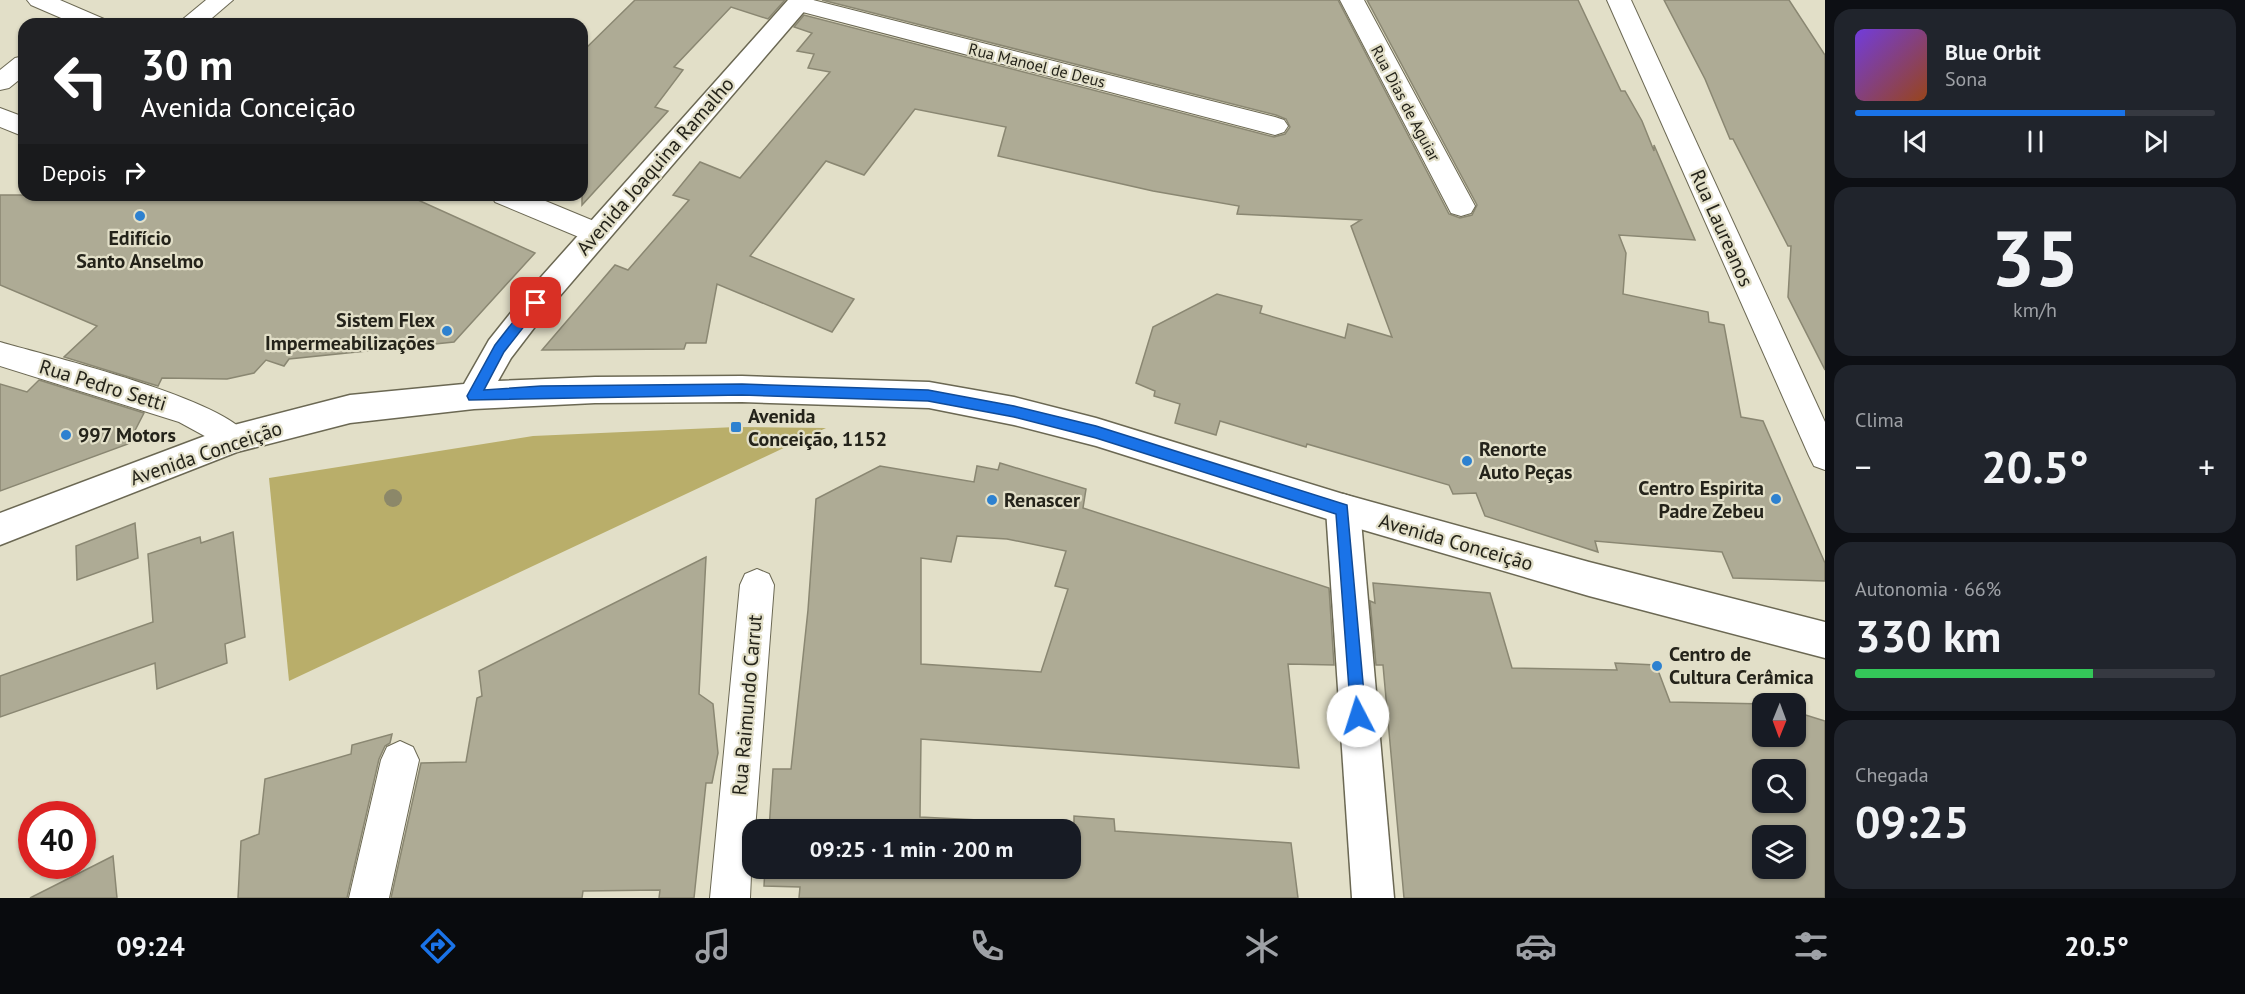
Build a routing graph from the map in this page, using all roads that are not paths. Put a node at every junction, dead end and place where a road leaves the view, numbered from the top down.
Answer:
1 (39, 0) edge
2 (221, 0) edge
3 (1352, 0) edge
4 (1619, 0) edge
5 (800, 2) edge
6 (78, 18) edge
7 (197, 18) edge
8 (18, 68) edge
9 (0, 82) edge
10 (1275, 126) dead end
11 (519, 201) edge
12 (1461, 206) dead end
13 (596, 233) junction
14 (0, 354) edge
15 (474, 396) junction
16 (234, 439) junction
17 (1825, 456) edge
18 (1342, 509) junction
19 (0, 530) edge
20 (757, 585) dead end
21 (1825, 640) edge
22 (400, 760) dead end
23 (369, 898) edge
24 (730, 898) edge
25 (1373, 898) edge

1 - 6 street
2 - 7 street
3 - 12 street, Rua Dias de Aguiar
4 - 17 street, Rua Laureanos
5 - 10 street, Rua Manoel de Deus
5 - 13 main road, Avenida Joaquina Ramalho
8 - 9 street
11 - 13 street
13 - 15 main road, Avenida Joaquina Ramalho
14 - 16 street, Rua Pedro Setti
15 - 16 main road, Avenida Conceição
15 - 18 main road, Avenida Conceição
16 - 19 main road, Avenida Conceição
18 - 21 main road, Avenida Conceição
18 - 25 main road
20 - 24 street, Rua Raimundo Carrut
22 - 23 street

